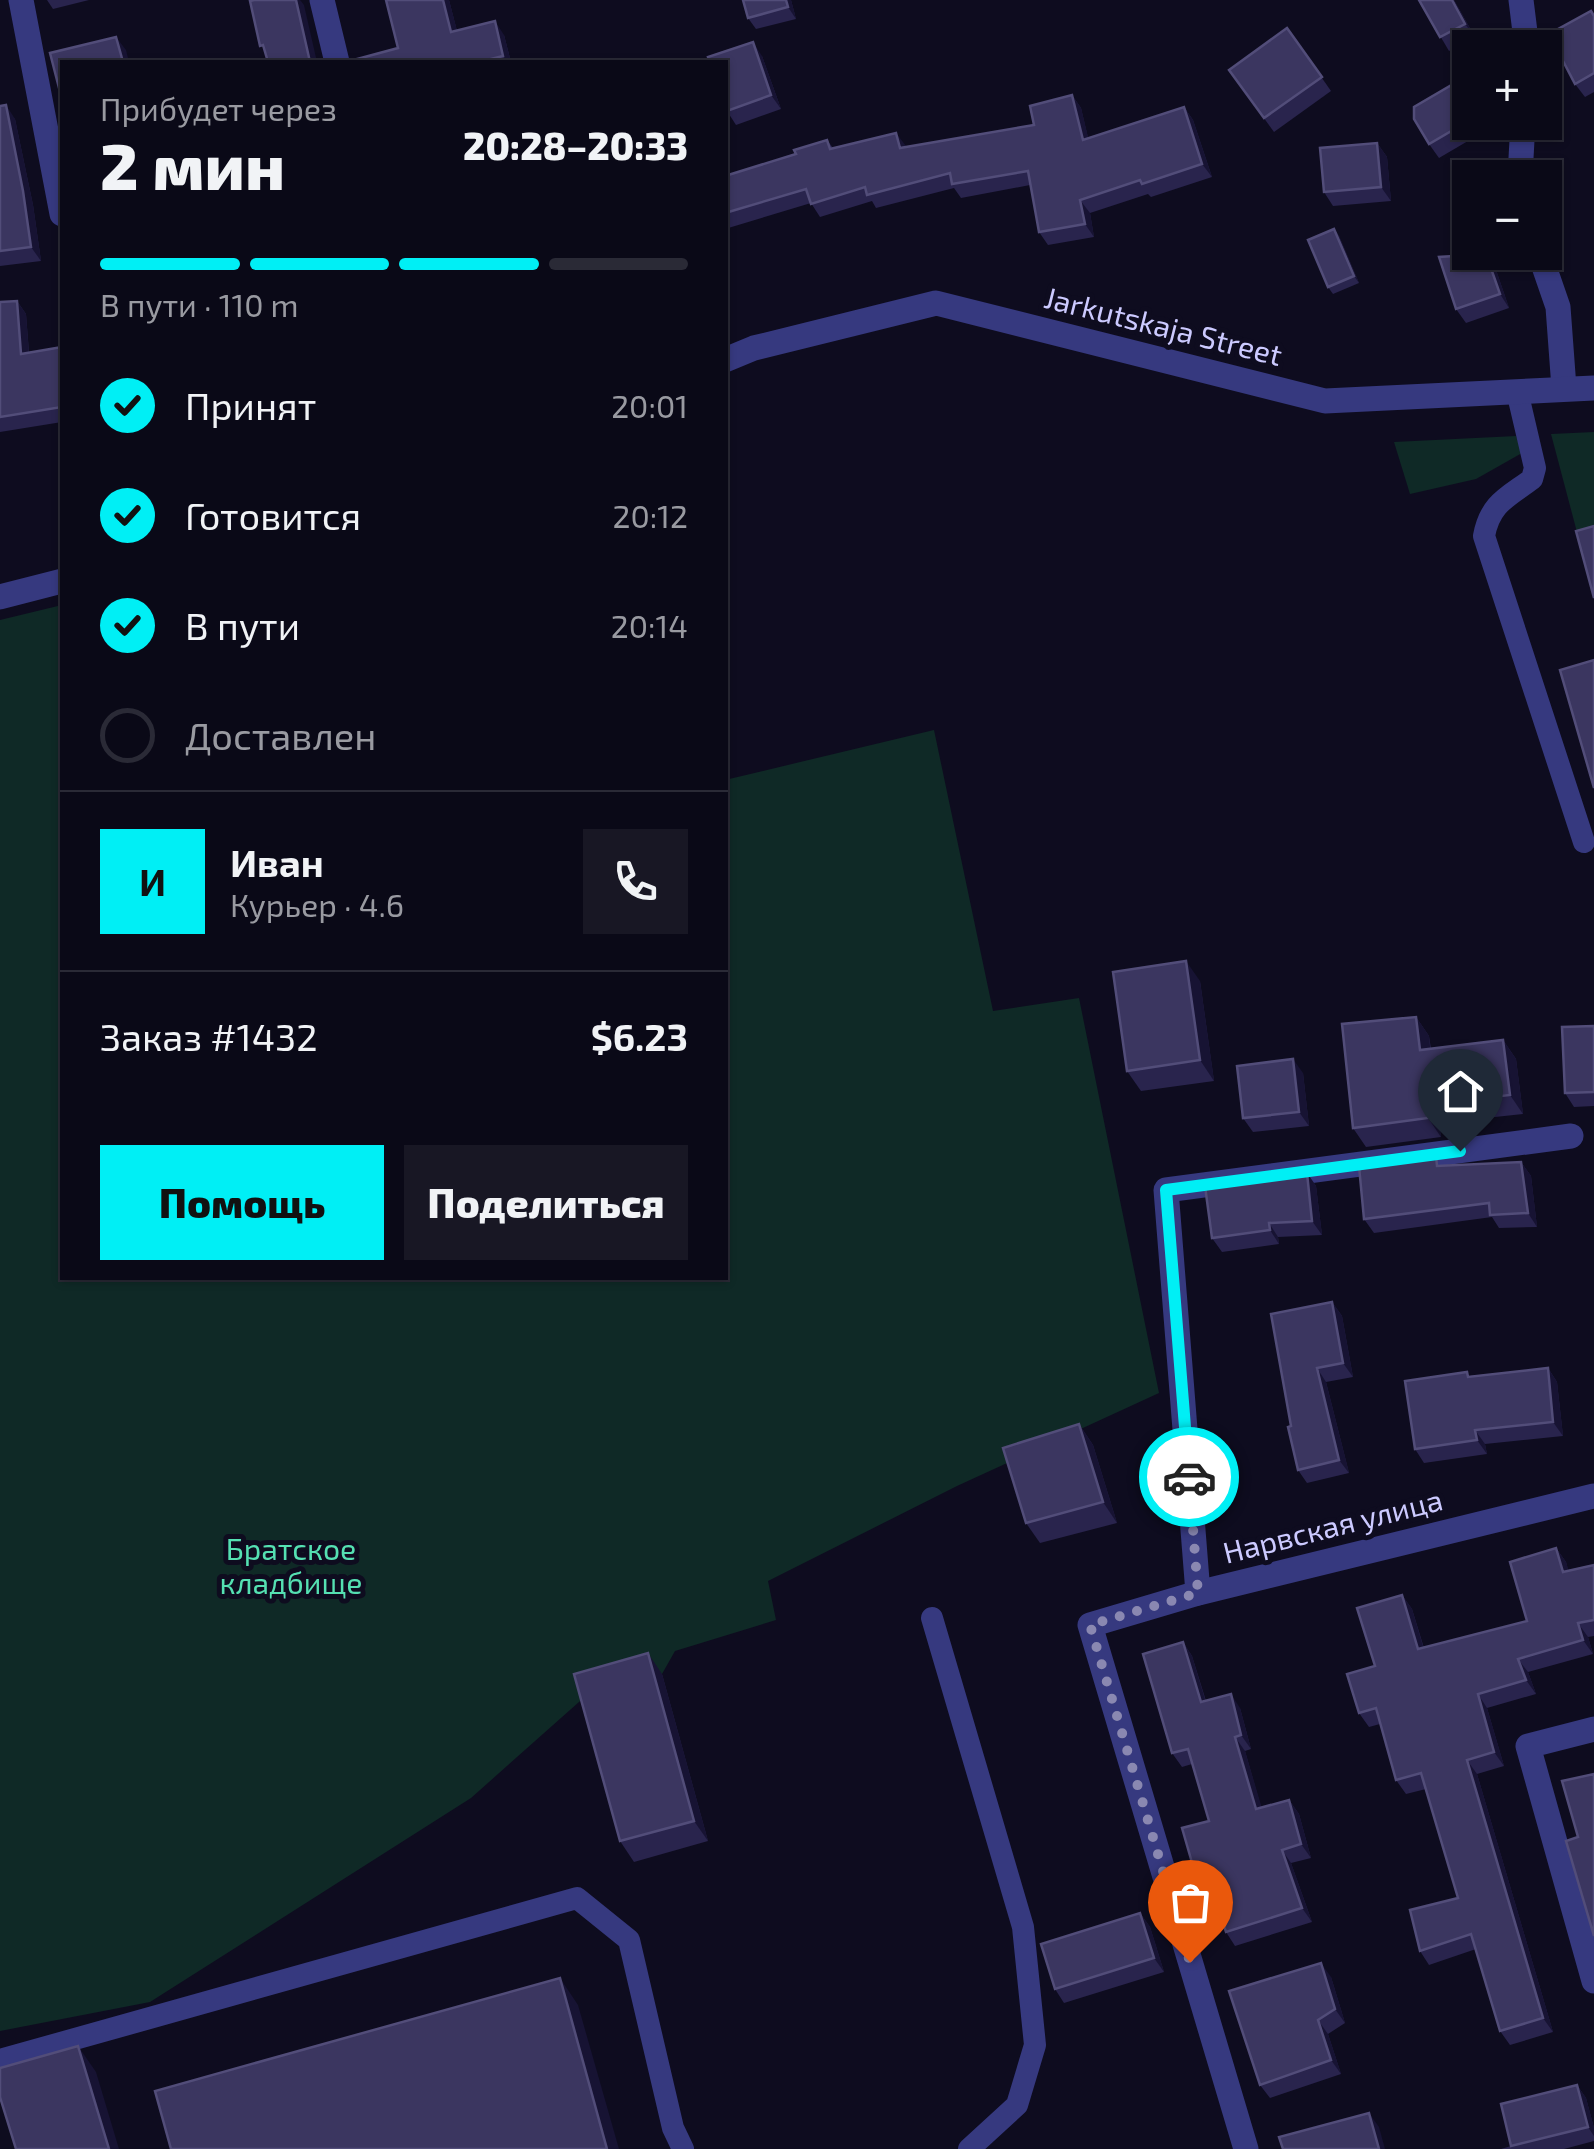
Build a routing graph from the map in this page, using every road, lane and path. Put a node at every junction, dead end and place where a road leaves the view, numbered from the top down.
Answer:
1 (21, 0) edge
2 (322, 0) edge
3 (1522, 0) edge
4 (1525, 30) edge
5 (337, 60) edge
6 (60, 204) edge
7 (1544, 270) edge
8 (728, 359) edge
9 (1564, 388) junction
10 (1594, 388) edge
11 (1518, 391) junction
12 (60, 582) edge
13 (0, 597) edge
14 (1584, 842) dead end
15 (1570, 1136) dead end
16 (1594, 1496) edge
17 (1198, 1593) junction
18 (932, 1618) dead end
19 (1594, 1730) edge
20 (1594, 1981) edge
21 (0, 2060) edge
22 (682, 2149) edge
23 (968, 2149) edge
24 (1246, 2149) edge

1 - 6 street
2 - 5 street
3 - 4 street
7 - 9 street
8 - 11 street, Jarkutskaja Street
9 - 10 street, Jarkutskaja Street
9 - 11 street, Jarkutskaja Street
11 - 14 lane
12 - 13 street
15 - 17 street
16 - 17 street, Нарвская улица
17 - 24 street, Нарвская улица
18 - 23 lane
19 - 20 street
21 - 22 lane

